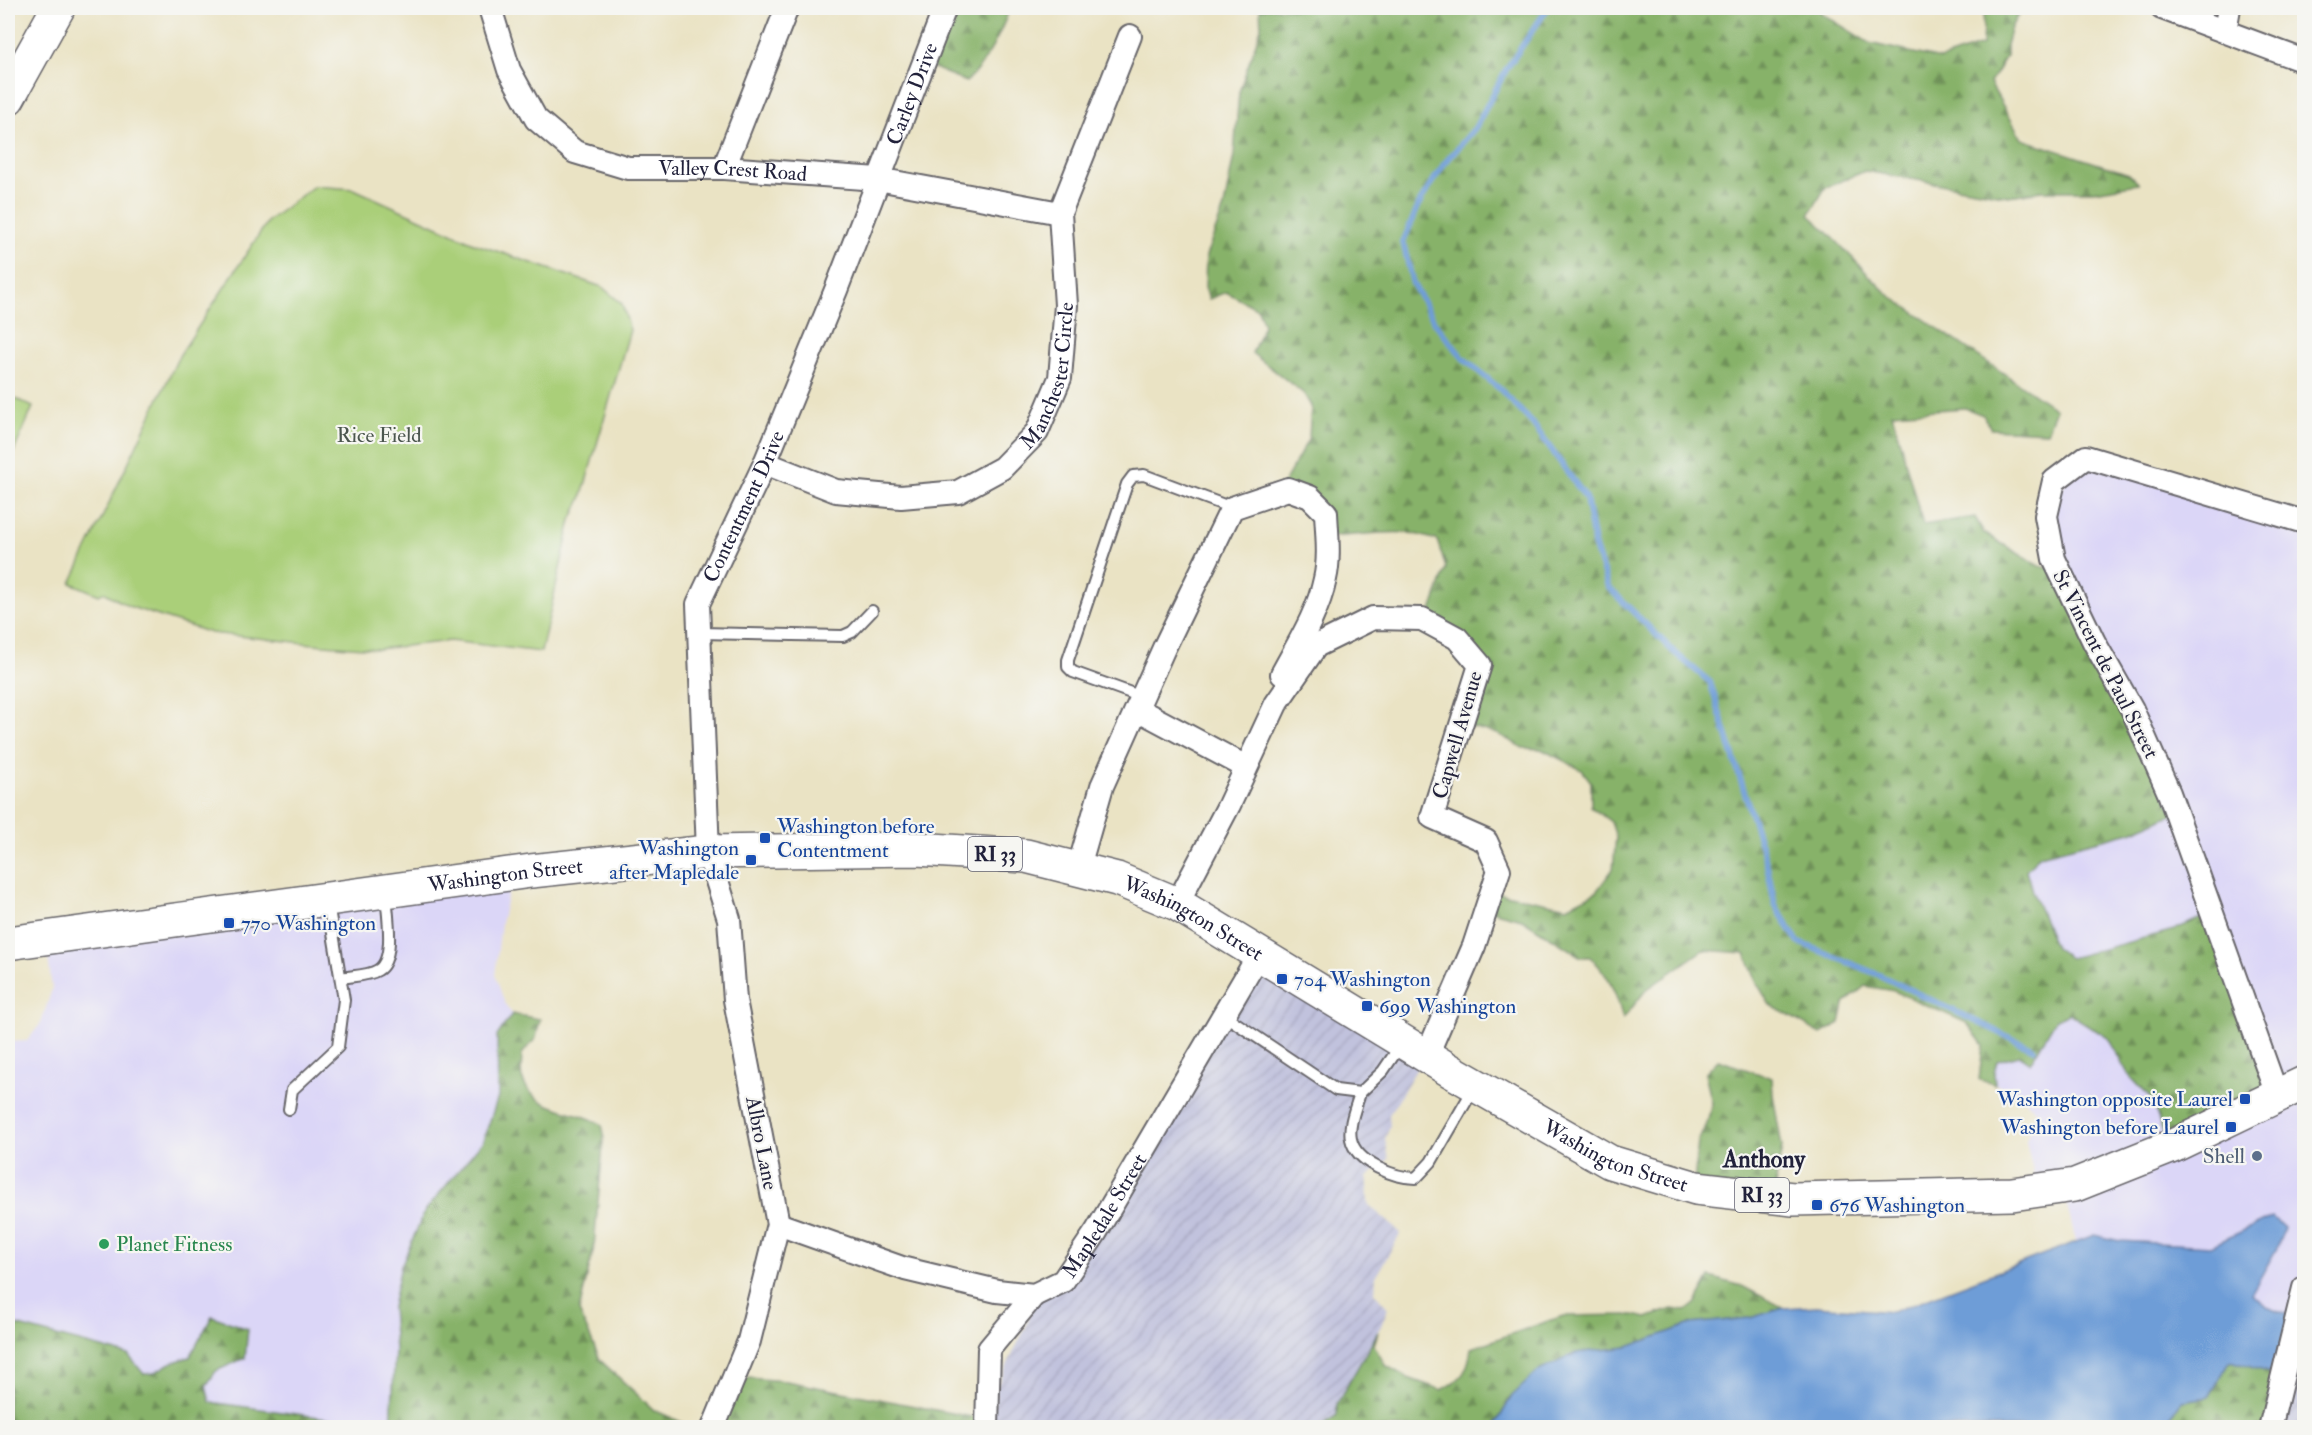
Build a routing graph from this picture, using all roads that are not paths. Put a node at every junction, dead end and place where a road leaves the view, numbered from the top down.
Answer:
1 (58, 8) edge
2 (490, 8) edge
3 (787, 8) edge
4 (945, 8) edge
5 (2162, 8) edge
6 (2229, 8) edge
7 (2225, 31) junction
8 (1130, 36) dead end
9 (2304, 61) edge
10 (8, 98) edge
11 (724, 168) junction
12 (878, 179) junction
13 (1060, 213) junction
14 (765, 463) junction
15 (1232, 508) junction
16 (2304, 522) edge
17 (872, 611) dead end
18 (700, 633) junction
19 (1139, 703) junction
20 (1276, 704) junction
21 (1246, 767) junction
22 (708, 852) junction
23 (1078, 870) junction
24 (385, 891) junction
25 (327, 900) junction
26 (1177, 904) junction
27 (8, 943) edge
28 (1260, 953) junction
29 (341, 978) junction
30 (1224, 1015) junction
31 (1415, 1048) junction
32 (1476, 1085) junction
33 (2291, 1089) edge
34 (1360, 1093) junction
35 (289, 1109) dead end
36 (778, 1224) junction
37 (2304, 1288) edge
38 (1034, 1295) junction
39 (2271, 1418) edge
40 (714, 1428) edge
41 (987, 1428) edge

1 - 10 main road
2 - 11 street, Valley Crest Road
3 - 11 street
4 - 12 street, Carley Drive
5 - 7 street
6 - 7 street
7 - 9 street
8 - 13 street, Manchester Circle
11 - 12 street, Valley Crest Road
12 - 13 street, Valley Crest Road
12 - 14 street, Contentment Drive
13 - 14 street, Manchester Circle
14 - 18 street, Contentment Drive
15 - 19 street
15 - 19 lane
15 - 20 street
16 - 33 street, St Vincent de Paul Street
17 - 18 lane
18 - 22 street, Contentment Drive
19 - 21 street
19 - 23 street
20 - 21 street, Capwell Avenue
20 - 31 street, Capwell Avenue
21 - 26 street, Capwell Avenue
22 - 23 main road, Washington Street / RI 33
22 - 24 main road, Washington Street / RI 33
22 - 36 street, Albro Lane
23 - 26 main road, Washington Street / RI 33
24 - 25 main road, Washington Street / RI 33
24 - 29 lane
25 - 27 main road, Washington Street / RI 33
25 - 29 lane
26 - 28 main road, Washington Street / RI 33
28 - 30 street, Mapledale Street
28 - 31 main road, Washington Street / RI 33
29 - 35 lane
30 - 34 lane
30 - 38 street, Mapledale Street
31 - 32 main road, Washington Street / RI 33
31 - 34 lane
32 - 33 main road, Washington Street / RI 33
32 - 34 lane
36 - 38 street
36 - 40 street, Albro Lane
37 - 39 street
38 - 41 street

